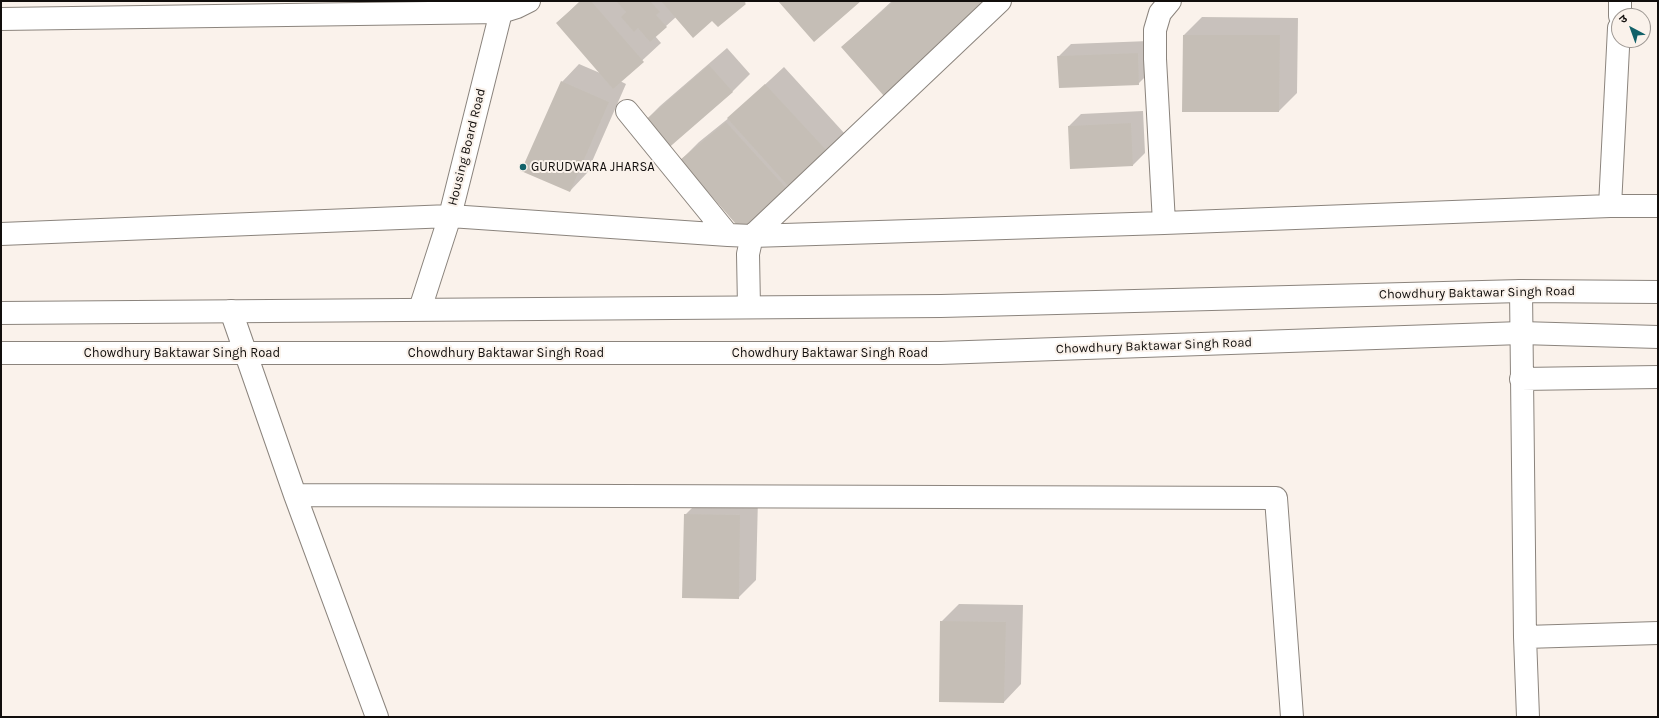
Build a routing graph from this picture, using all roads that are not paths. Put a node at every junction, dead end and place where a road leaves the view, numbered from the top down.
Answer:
1 (529, 1) edge
2 (1000, 1) edge
3 (1170, 1) edge
4 (501, 7) edge
5 (228, 9) edge
6 (1, 19) edge
7 (1618, 48) edge
8 (627, 112) dead end
9 (1610, 206) junction
10 (1658, 206) edge
11 (450, 216) junction
12 (1164, 223) junction
13 (1, 234) edge
14 (728, 236) junction
15 (752, 236) junction
16 (1520, 291) junction
17 (1658, 292) edge
18 (749, 307) junction
19 (420, 309) junction
20 (231, 311) junction
21 (1, 313) edge
22 (1521, 333) junction
23 (1658, 337) edge
24 (1, 353) edge
25 (246, 353) junction
26 (1658, 377) edge
27 (1521, 379) junction
28 (295, 494) junction
29 (1658, 633) edge
30 (1524, 637) junction
31 (377, 717) edge
32 (1292, 717) edge
33 (1528, 717) edge

1 - 4 street
2 - 15 street
3 - 12 street
4 - 5 street
4 - 11 street, Housing Board Road
5 - 6 street
7 - 9 street
8 - 14 street
9 - 10 street
9 - 12 street
11 - 13 street
11 - 14 street
11 - 19 street, Housing Board Road
12 - 15 street
14 - 15 street
15 - 18 street
16 - 17 street, Chowdhury Baktawar Singh Road
16 - 18 street, Chowdhury Baktawar Singh Road
16 - 22 street
18 - 19 street, Chowdhury Baktawar Singh Road
19 - 20 street, Chowdhury Baktawar Singh Road
20 - 21 street, Chowdhury Baktawar Singh Road
20 - 25 street
22 - 23 street, Chowdhury Baktawar Singh Road
22 - 25 street, Chowdhury Baktawar Singh Road
22 - 27 street
24 - 25 street, Chowdhury Baktawar Singh Road
25 - 28 street
26 - 27 street
27 - 30 street
28 - 31 street
28 - 32 street
29 - 30 street
30 - 33 street

